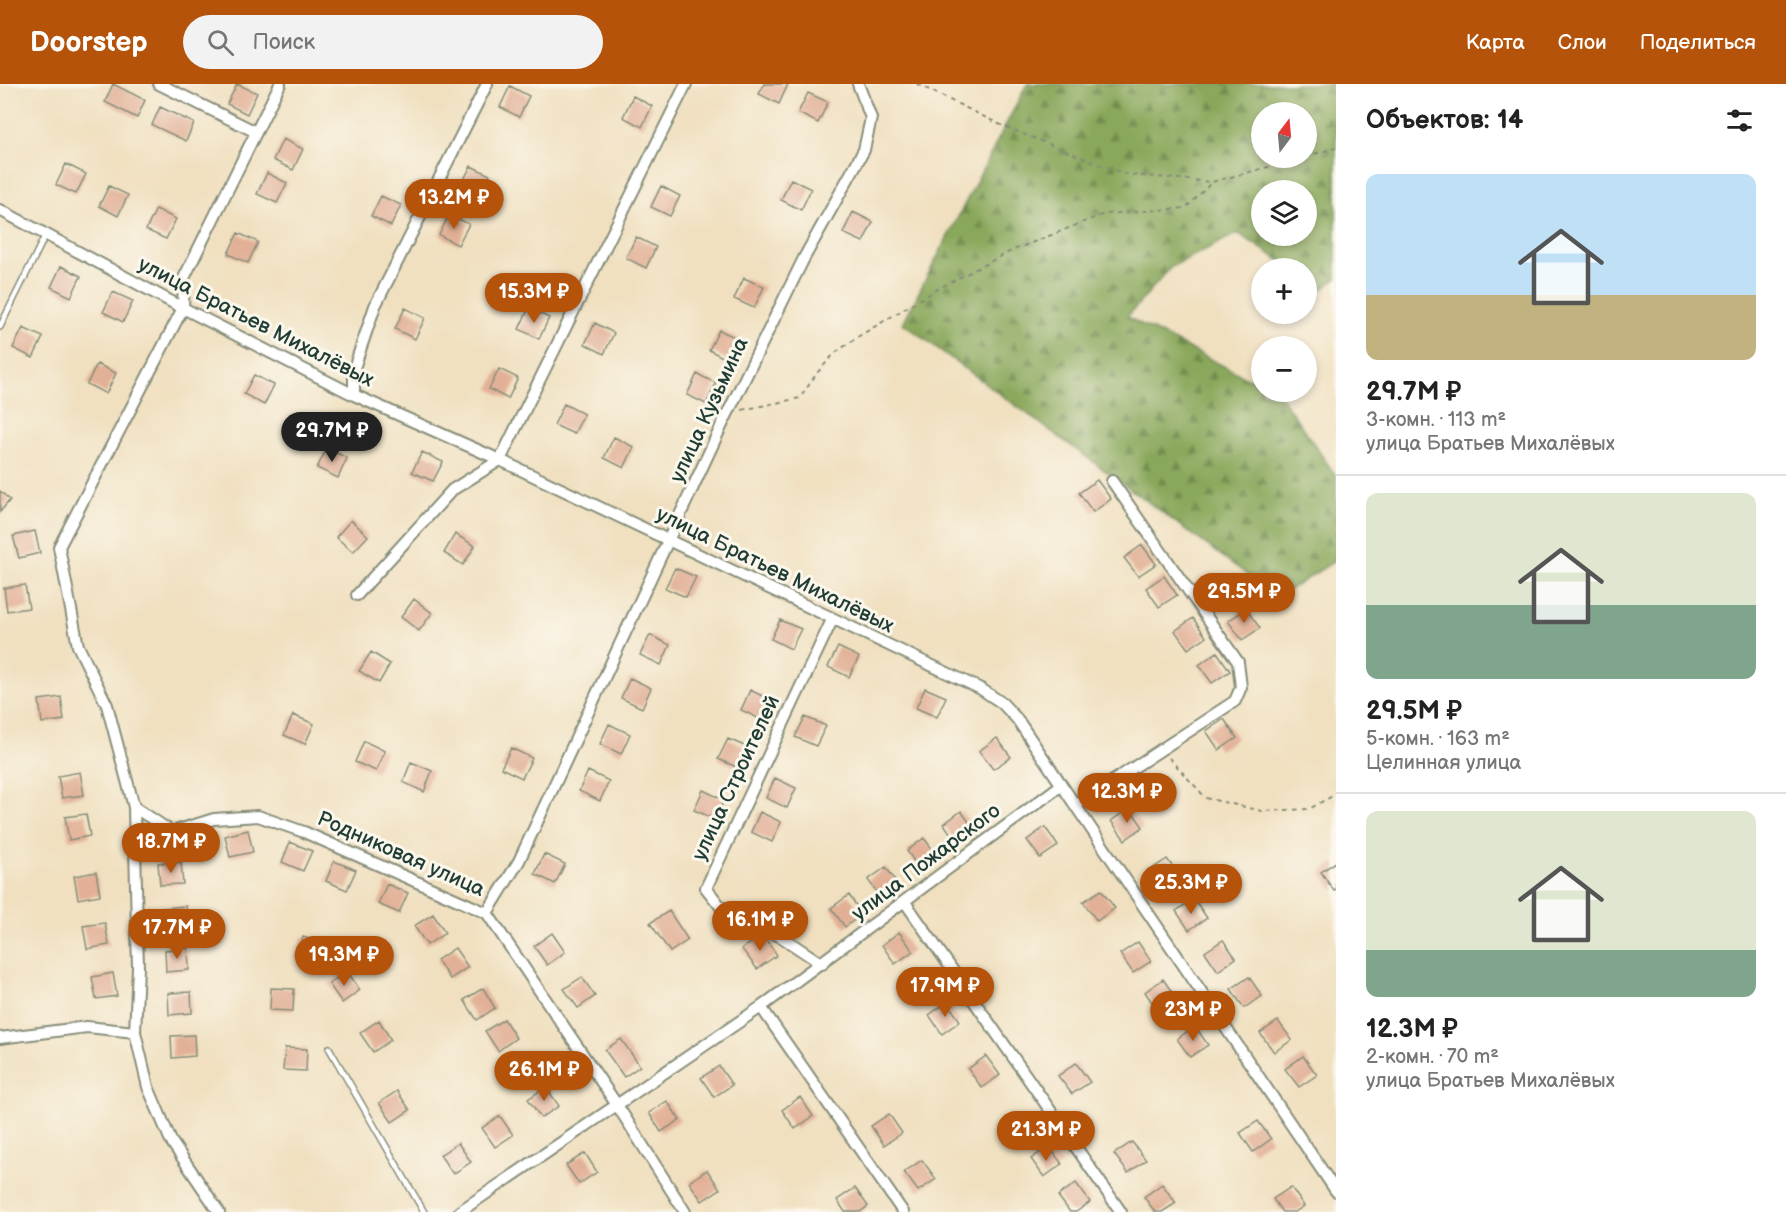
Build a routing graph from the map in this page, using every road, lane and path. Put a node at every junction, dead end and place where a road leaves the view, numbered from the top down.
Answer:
1 (159, 84) edge
2 (280, 84) edge
3 (487, 84) edge
4 (686, 84) edge
5 (858, 84) edge
6 (917, 84) edge
7 (255, 132) junction
8 (1336, 148) edge
9 (1317, 153) edge
10 (1264, 168) edge
11 (1212, 182) junction
12 (0, 210) edge
13 (46, 234) junction
14 (183, 308) junction
15 (0, 327) edge
16 (354, 395) junction
17 (728, 413) junction
18 (500, 460) junction
19 (1112, 481) dead end
20 (669, 541) junction
21 (357, 595) dead end
22 (832, 620) junction
23 (1161, 749) junction
24 (1060, 786) junction
25 (1336, 794) edge
26 (1075, 806) junction
27 (134, 807) junction
28 (172, 832) junction
29 (136, 851) junction
30 (905, 902) junction
31 (487, 913) junction
32 (822, 964) junction
33 (761, 1007) junction
34 (135, 1032) junction
35 (0, 1038) edge
36 (329, 1048) dead end
37 (617, 1105) junction
38 (1336, 1191) edge
39 (219, 1212) edge
40 (424, 1212) edge
41 (459, 1212) edge
42 (686, 1212) edge
43 (903, 1212) edge
44 (1121, 1212) edge

1 - 7 street
2 - 7 street
3 - 16 street
4 - 18 street
5 - 17 street, улица Кузьмина
6 - 11 path
7 - 14 street
8 - 9 path
10 - 11 path
11 - 17 path
12 - 13 street, улица Братьев Михалёвых
13 - 14 street, улица Братьев Михалёвых
13 - 15 lane
14 - 16 street, улица Братьев Михалёвых
14 - 27 street
16 - 18 street, улица Братьев Михалёвых
17 - 20 street, улица Кузьмина
18 - 20 street, улица Братьев Михалёвых
18 - 21 street
19 - 23 street
20 - 22 street, улица Братьев Михалёвых
20 - 31 street, улица Кузьмина
22 - 24 street, улица Братьев Михалёвых
22 - 32 street, улица Строителей
23 - 25 path
23 - 26 street
24 - 26 street, улица Братьев Михалёвых
24 - 30 street, улица Пожарского
26 - 38 street, улица Братьев Михалёвых
27 - 28 street
27 - 29 street
28 - 29 street, Родниковая улица
28 - 31 street, Родниковая улица
29 - 34 street
30 - 32 street, улица Пожарского
30 - 44 street
31 - 37 street, Родниковая улица
32 - 33 street, улица Пожарского
33 - 37 street, улица Пожарского
33 - 43 street
34 - 35 street
34 - 39 street
36 - 40 lane
37 - 41 street, улица Пожарского
37 - 42 street, Родниковая улица

